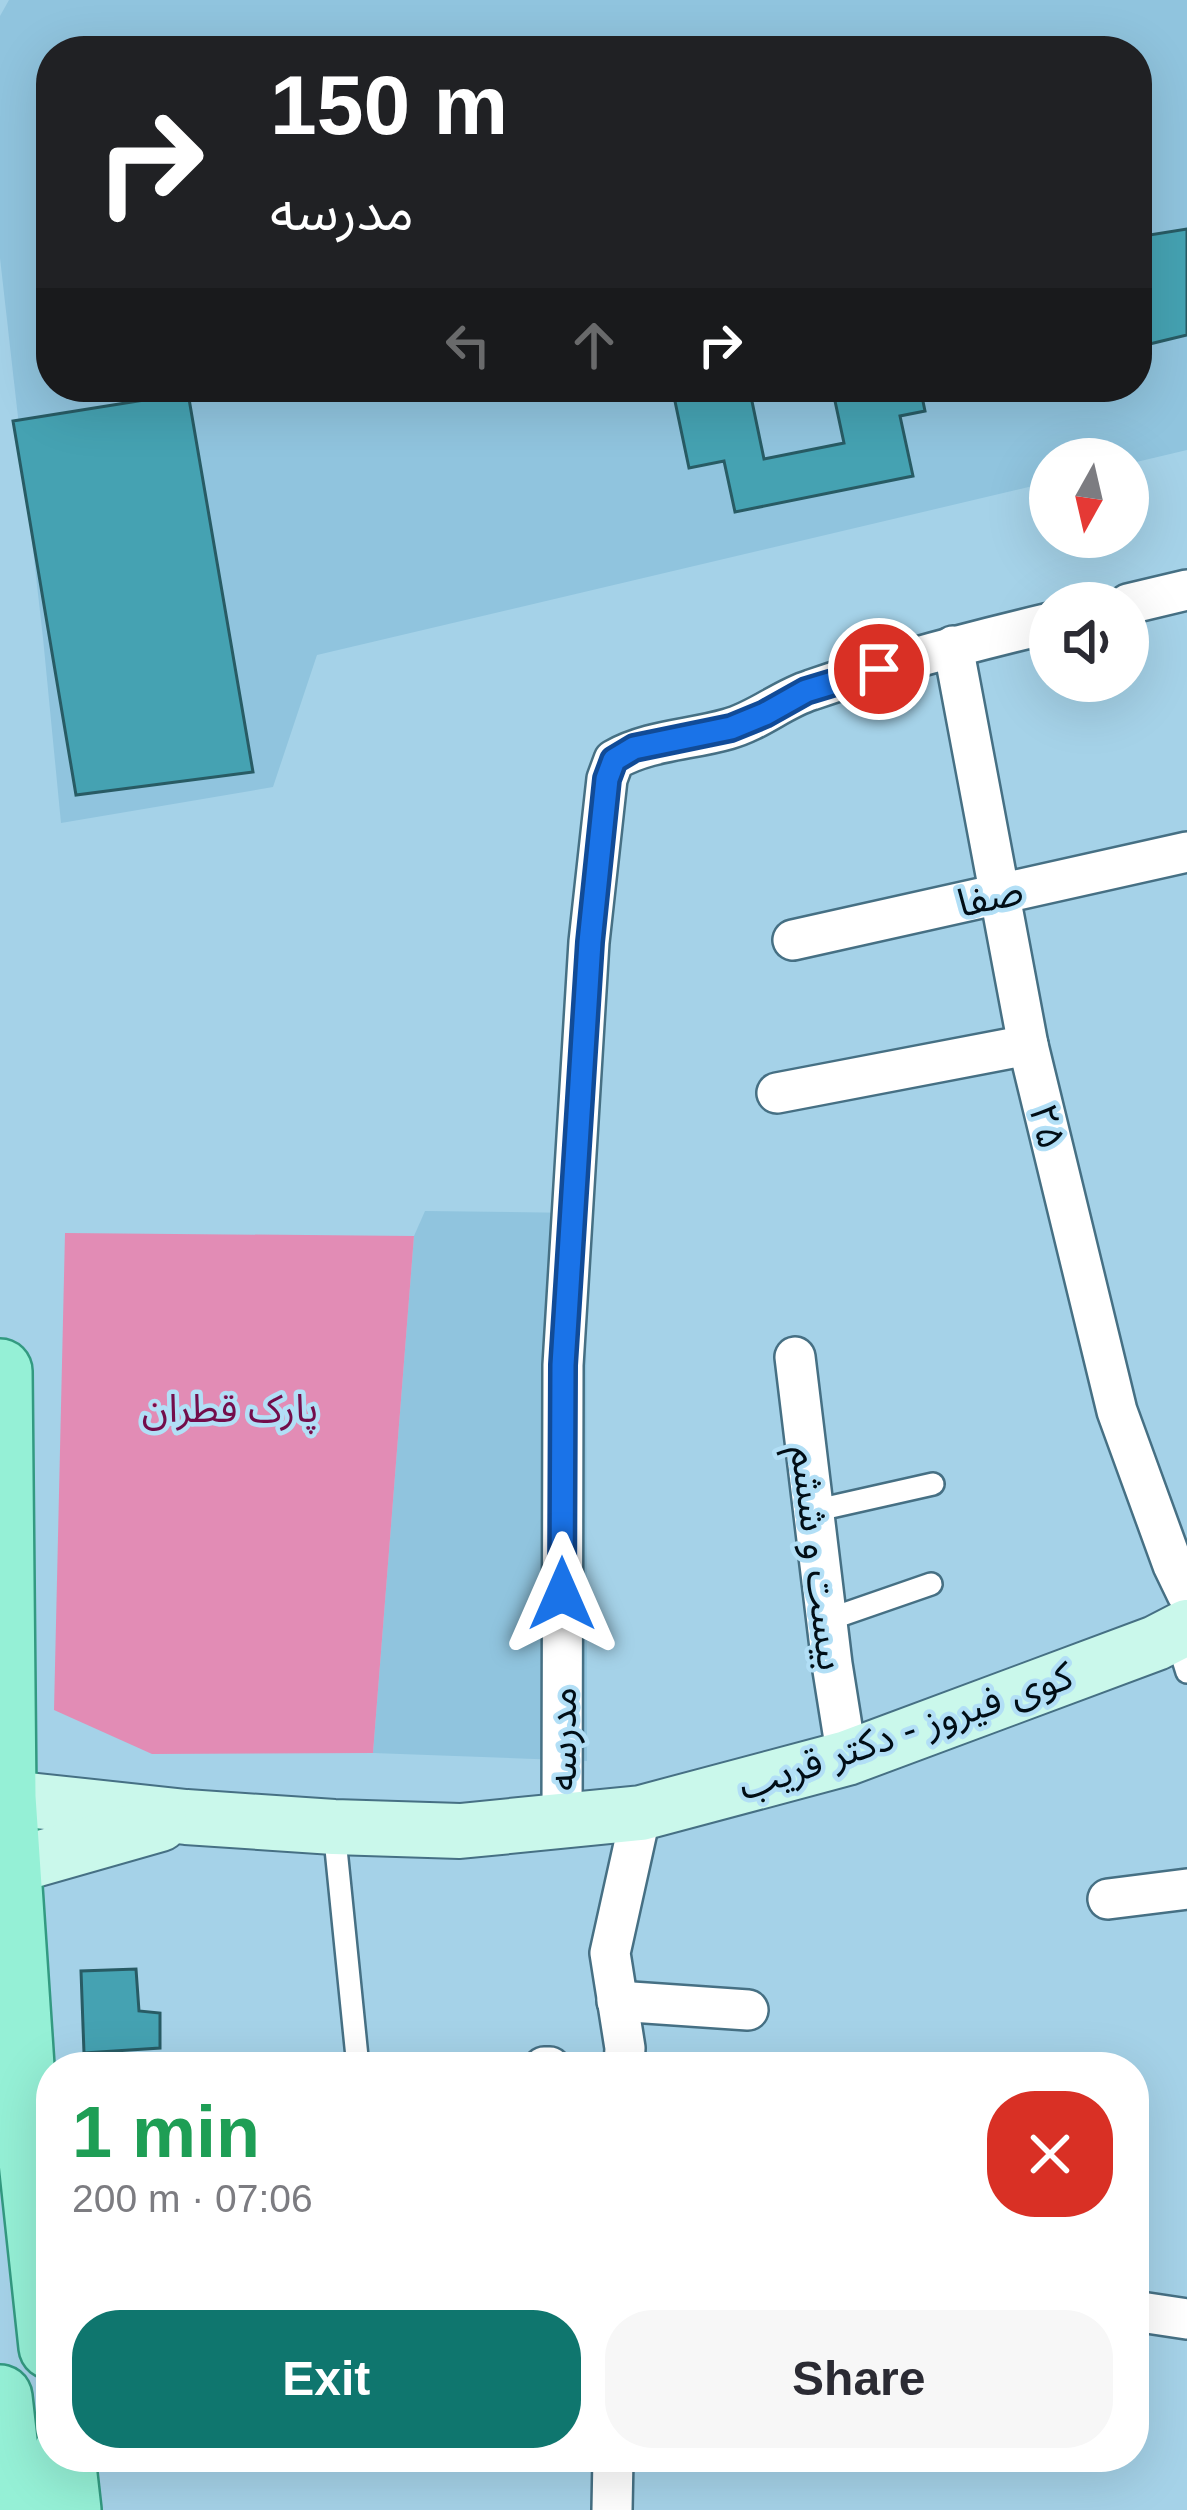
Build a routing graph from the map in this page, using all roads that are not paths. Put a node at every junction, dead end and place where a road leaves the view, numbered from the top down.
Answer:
1 (1187, 590) edge
2 (1149, 599) edge
3 (1029, 628) edge
4 (953, 646) junction
5 (1187, 852) edge
6 (998, 894) junction
7 (793, 940) dead end
8 (1028, 1045) junction
9 (777, 1093) dead end
10 (795, 1357) dead end
11 (0, 1371) edge
12 (933, 1484) dead end
13 (813, 1511) junction
14 (931, 1584) dead end
15 (826, 1620) junction
16 (1184, 1631) edge
17 (847, 1759) junction
18 (2, 1797) edge
19 (641, 1814) junction
20 (186, 1817) junction
21 (562, 1823) junction
22 (334, 1827) junction
23 (4, 1867) edge
24 (1187, 1889) edge
25 (1108, 1899) dead end
26 (617, 2001) junction
27 (748, 2010) dead end
28 (356, 2052) edge
29 (625, 2052) edge
30 (36, 2088) edge
31 (1149, 2314) edge
32 (1187, 2319) edge
33 (0, 2397) edge
34 (65, 2472) edge
35 (613, 2472) edge
36 (13, 2510) edge
37 (69, 2510) edge
38 (612, 2510) edge

1 - 2 street
3 - 4 street, مدرسه
4 - 6 street, ۲۵
4 - 21 street, مدرسه
5 - 6 street, صفا
6 - 7 street, صفا
6 - 8 street, ۲۵
8 - 9 street
8 - 16 street, ۲۵
10 - 13 street, بیست و ششم
11 - 18 main road
12 - 13 lane
13 - 15 street, بیست و ششم
14 - 15 lane
15 - 17 street, بیست و ششم
16 - 17 main road, کوی فیروز - دکتر قریب
17 - 19 main road, کوی فیروز - دکتر قریب
18 - 20 main road, کوی فیروز - دکتر قریب
18 - 23 main road
19 - 21 main road, کوی فیروز - دکتر قریب
19 - 26 street
20 - 22 main road, کوی فیروز - دکتر قریب
20 - 23 main road
21 - 22 main road, کوی فیروز - دکتر قریب
22 - 28 lane
23 - 30 main road
24 - 25 street
26 - 27 street
26 - 29 street
31 - 32 street
33 - 36 main road
34 - 37 main road
35 - 38 street

